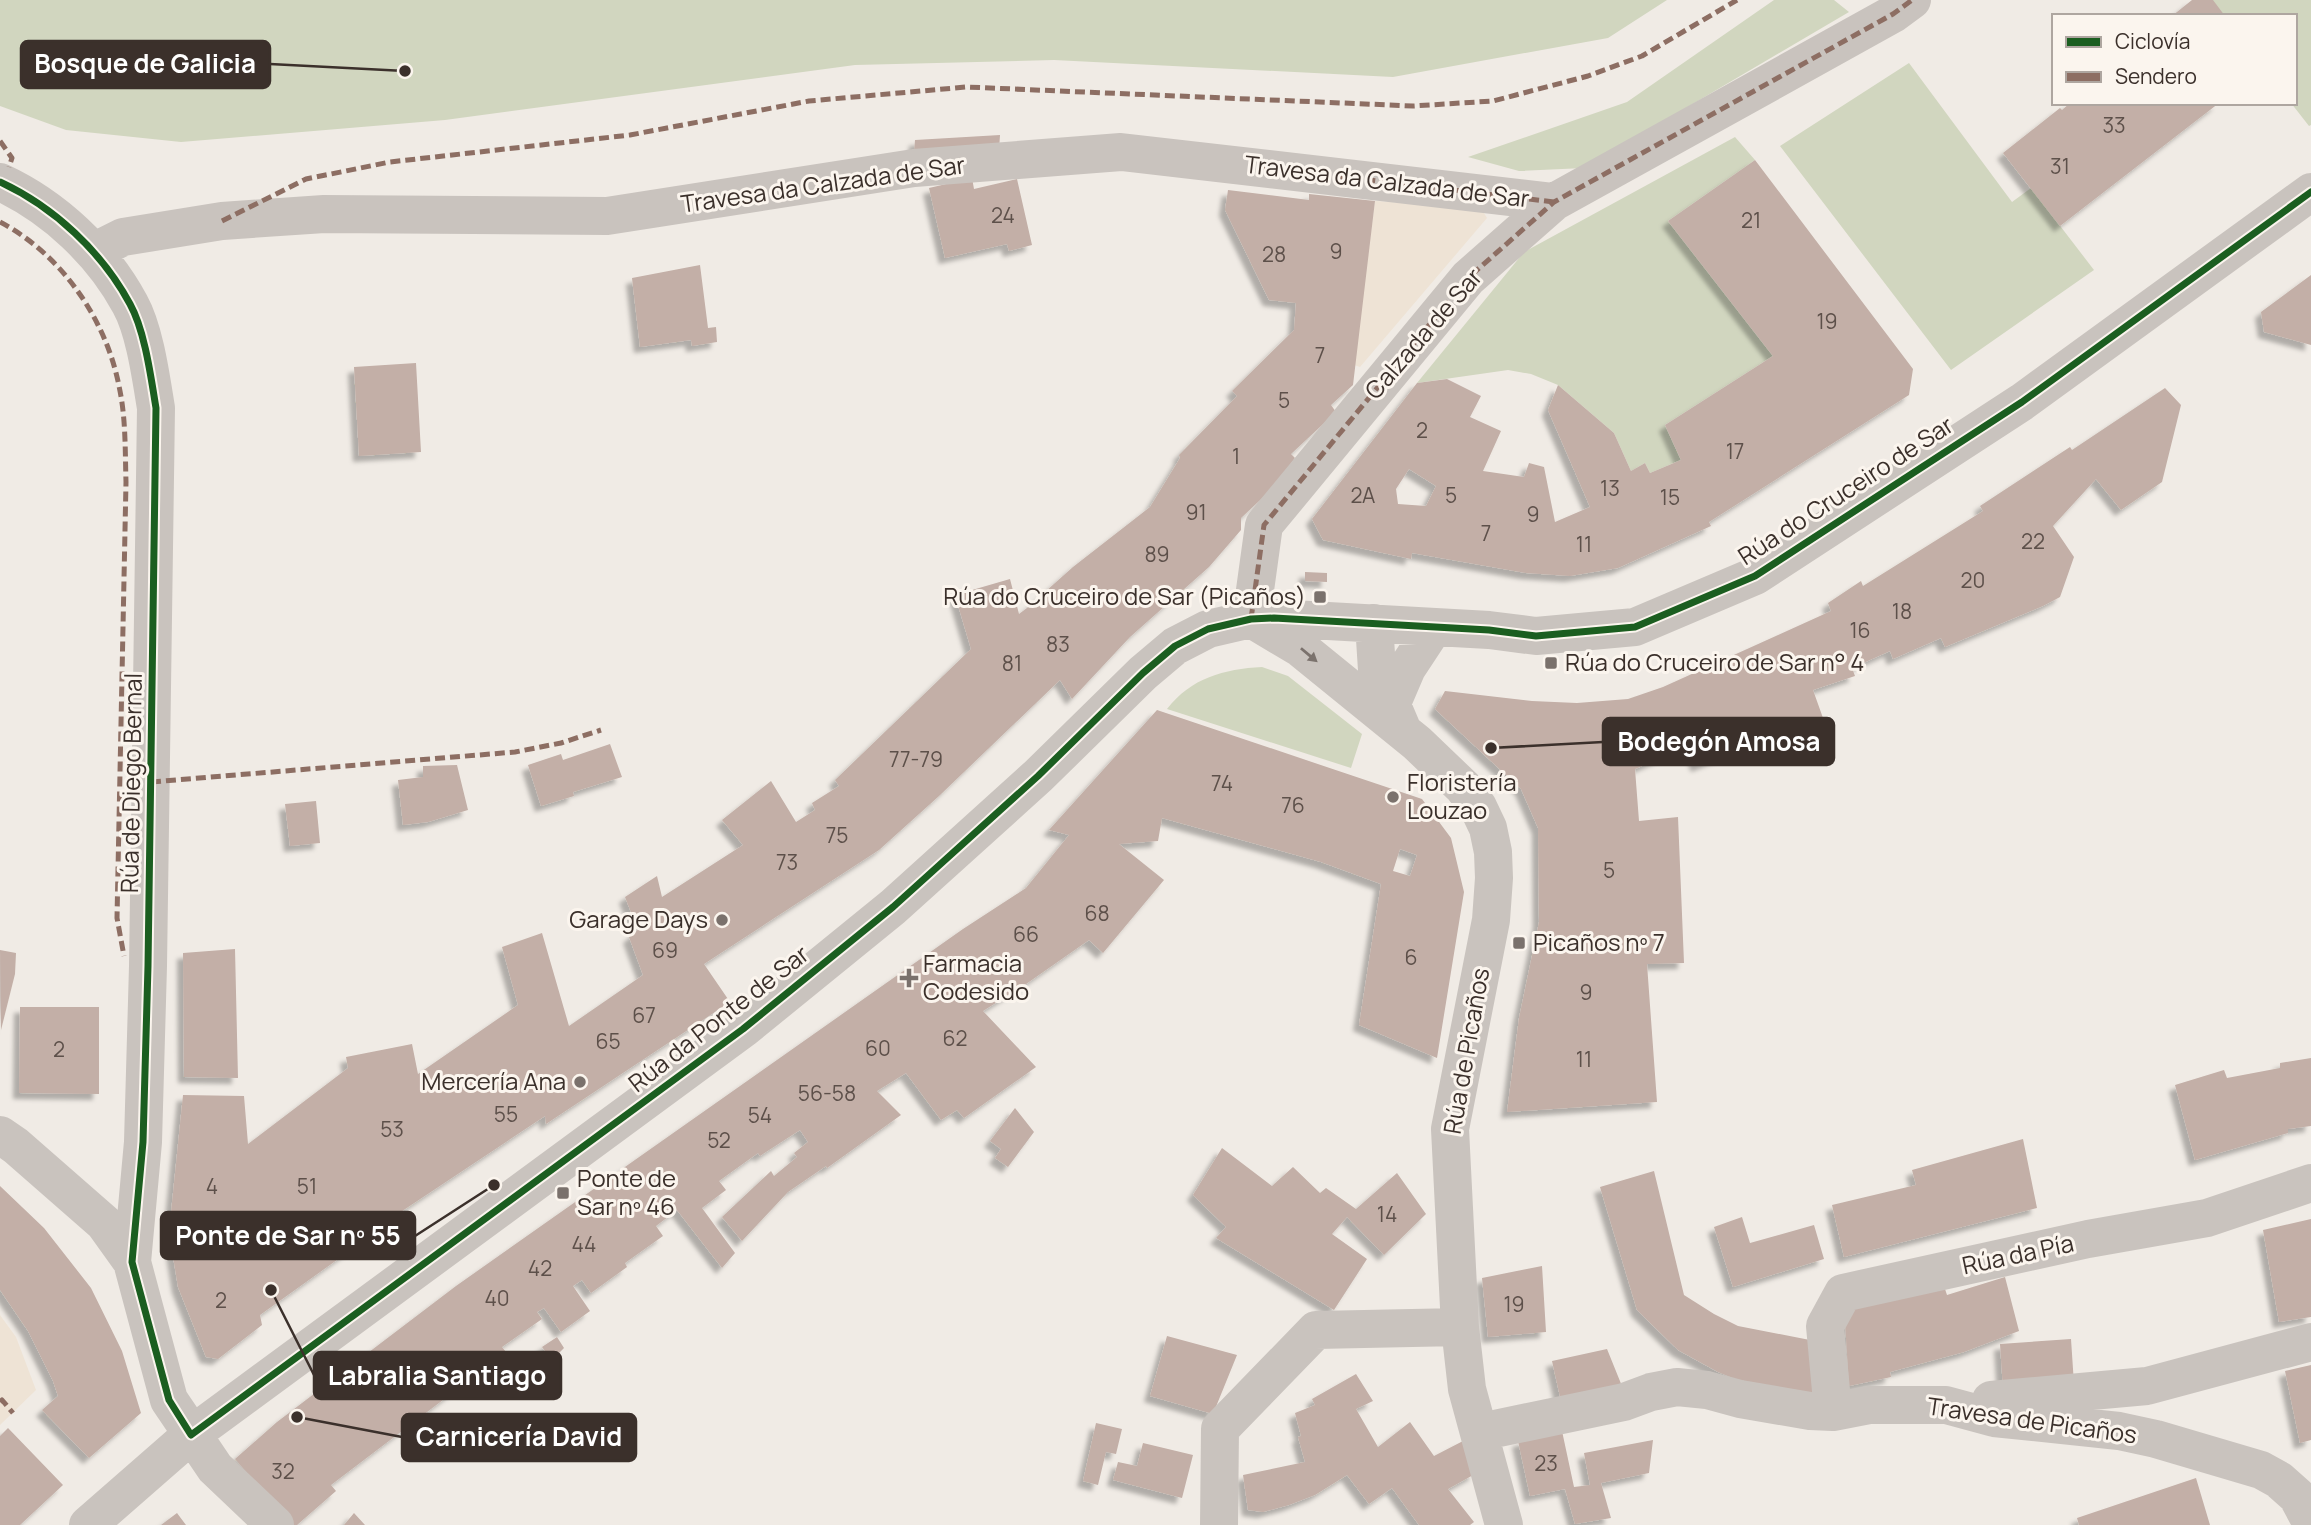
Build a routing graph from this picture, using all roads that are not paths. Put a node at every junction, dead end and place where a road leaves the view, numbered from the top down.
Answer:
1 (1912, 0) edge
2 (0, 183) edge
3 (2311, 192) edge
4 (1554, 202) junction
5 (95, 251) junction
6 (1251, 619) junction
7 (1363, 622) junction
8 (1434, 626) junction
9 (1386, 712) junction
10 (0, 1135) edge
11 (2311, 1183) edge
12 (132, 1262) junction
13 (1460, 1327) junction
14 (2311, 1342) edge
15 (1946, 1405) junction
16 (1833, 1412) junction
17 (1480, 1432) junction
18 (191, 1435) junction
19 (2311, 1522) edge
20 (88, 1525) edge
21 (275, 1525) edge
22 (1219, 1525) edge
23 (1504, 1525) edge

1 - 4 street, Calzada de Sar
2 - 5 street, Rúa de Diego Bernal
3 - 8 street, Rúa do Cruceiro de Sar
4 - 5 street, Travesa da Calzada de Sar
4 - 6 street, Calzada de Sar
5 - 12 street, Rúa de Diego Bernal
6 - 7 street, Rúa do Cruceiro de Sar
6 -> 9 street, Rúa de Picaños
6 - 18 street, Rúa da Ponte de Sar
7 - 8 street, Rúa do Cruceiro de Sar
7 - 9 street, Rúa de Picaños
8 - 9 street
9 - 13 street, Rúa de Picaños
10 - 12 street
11 - 16 street, Rúa da Pía
12 - 18 street, Rúa de Diego Bernal
13 - 17 street, Rúa de Picaños
13 - 22 street
14 - 15 street
15 - 16 street, Travesa de Picaños
15 - 19 street, Travesa de Picaños
16 - 17 street, Travesa de Picaños
17 - 23 street, Rúa de Picaños
18 - 20 street, Rúa da Ponte de Sar
18 - 21 street, Rúa de Diego Bernal

